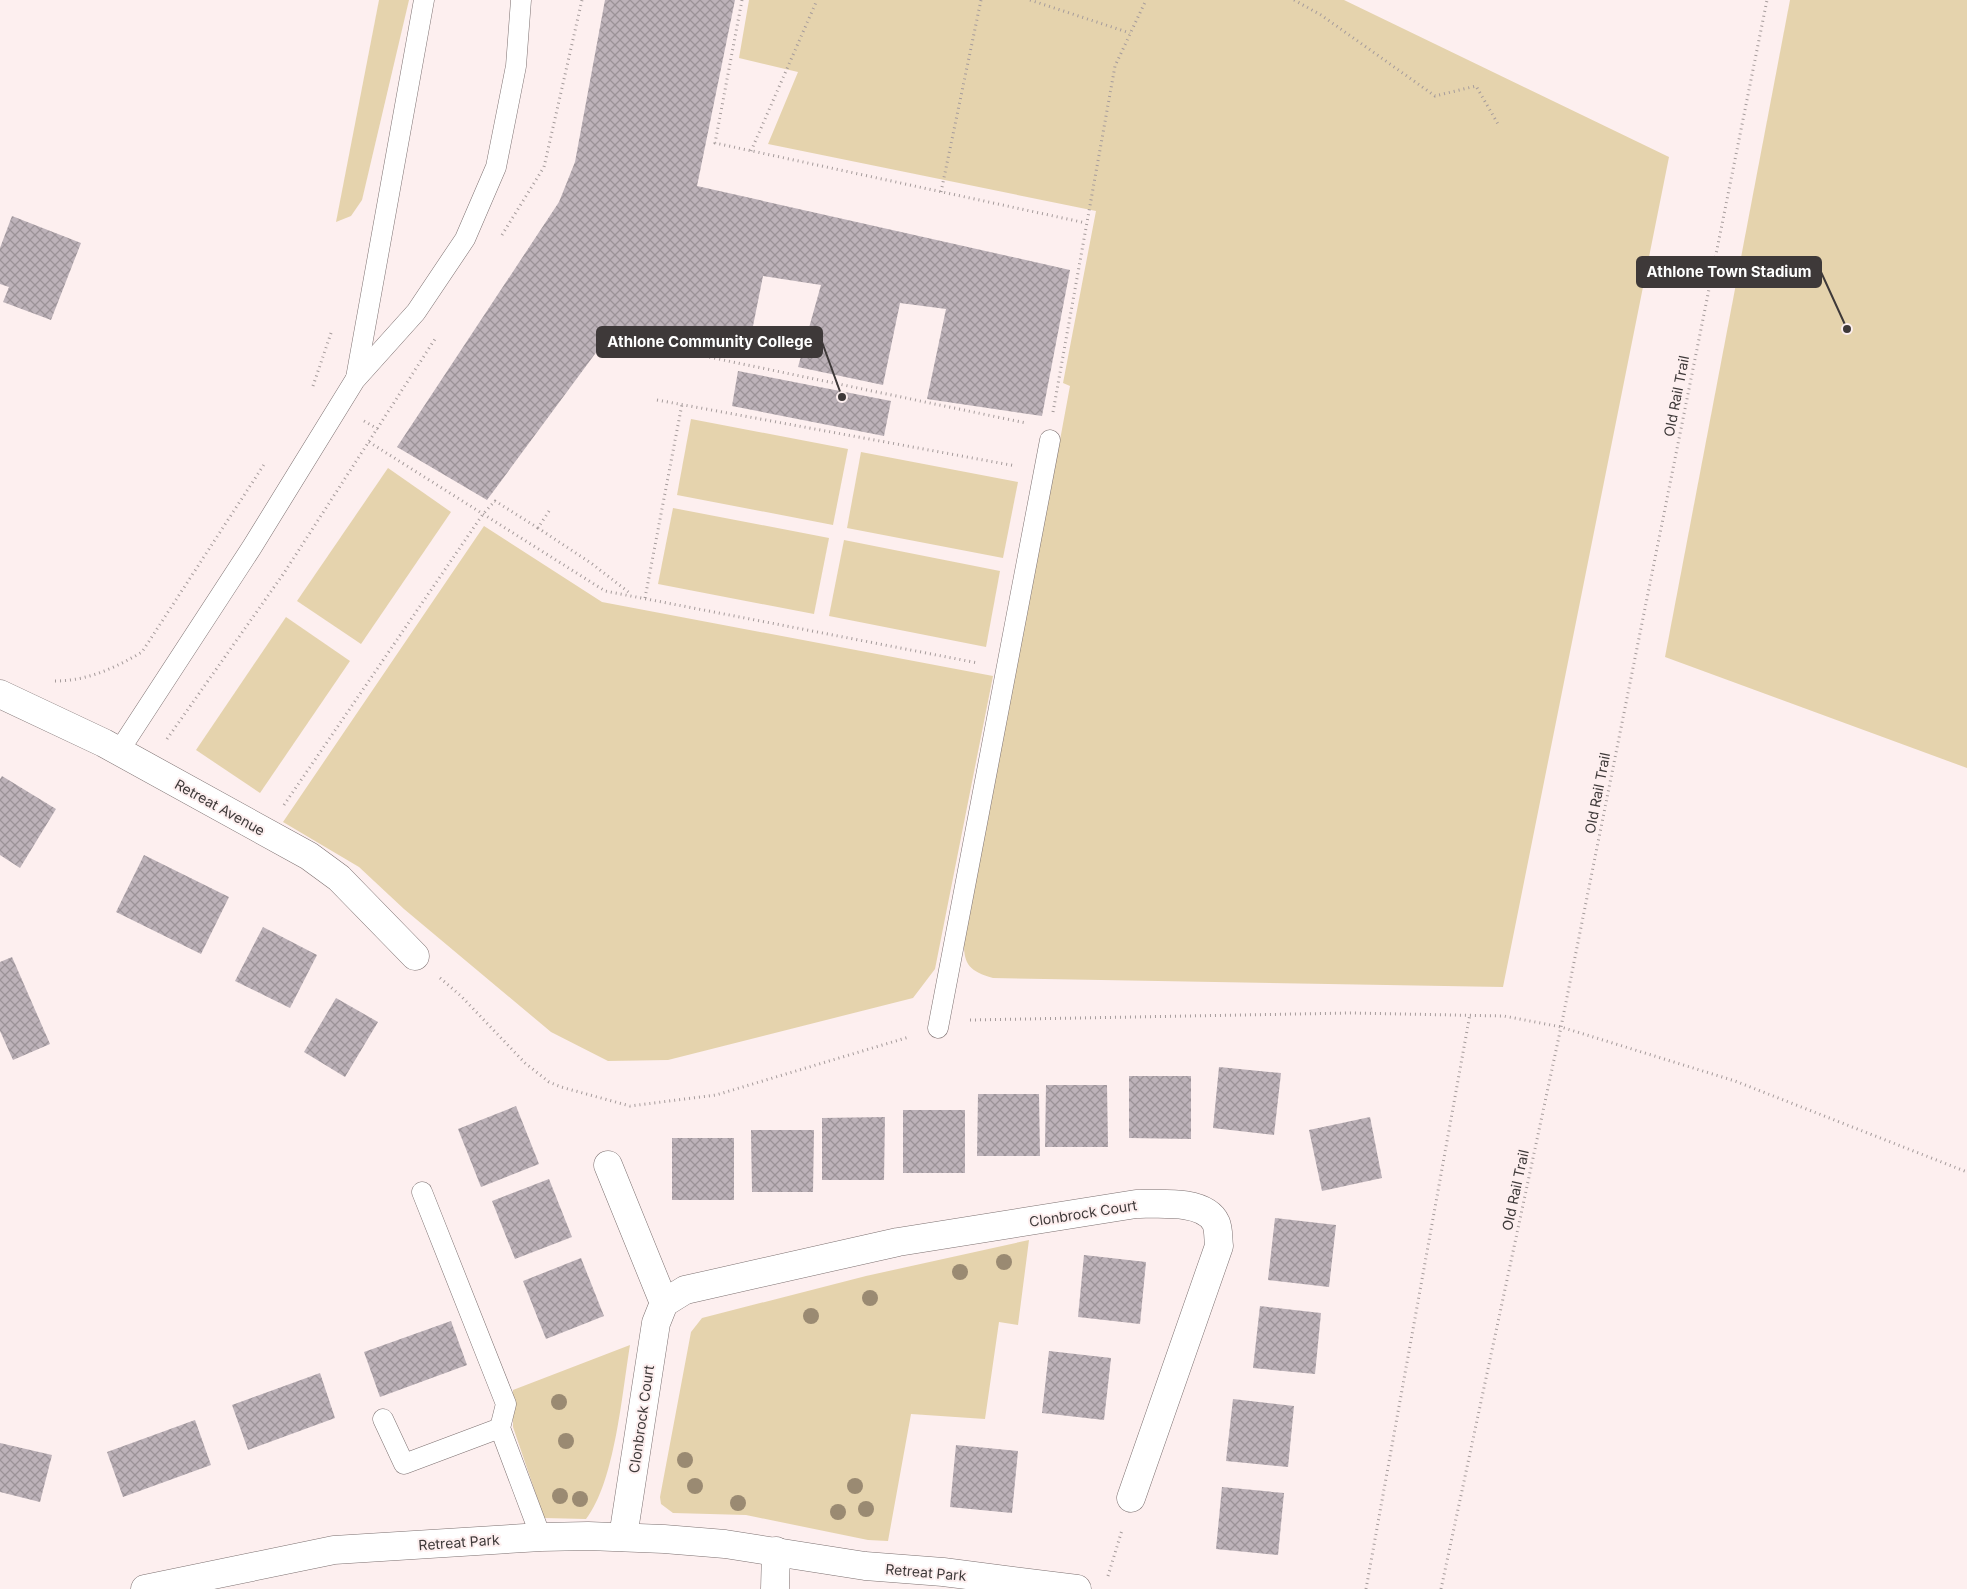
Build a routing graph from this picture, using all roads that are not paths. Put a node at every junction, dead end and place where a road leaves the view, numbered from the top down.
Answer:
1 (424, 0) edge
2 (521, 0) edge
3 (355, 380) junction
4 (1050, 434) road end
5 (0, 694) edge
6 (119, 751) junction
7 (416, 956) road end
8 (938, 1028) road end
9 (608, 1166) dead end
10 (422, 1192) dead end
11 (664, 1303) junction
12 (383, 1419) dead end
13 (500, 1428) junction
14 (1131, 1498) road end
15 (541, 1537) junction
16 (622, 1537) junction
17 (776, 1551) junction
18 (146, 1589) edge
19 (775, 1589) edge
20 (1077, 1589) edge

1 - 3 lane
2 - 3 lane
3 - 6 lane
4 - 8 lane
5 - 6 street, Retreat Avenue
6 - 7 street, Retreat Avenue
9 - 11 street
10 - 13 lane
11 - 14 street, Clonbrock Court
11 - 16 street, Clonbrock Court
12 - 13 lane
13 - 15 lane
15 - 16 street, Retreat Park
15 - 18 street, Retreat Park
16 - 17 street, Retreat Park
17 - 19 street
17 - 20 street, Retreat Park

